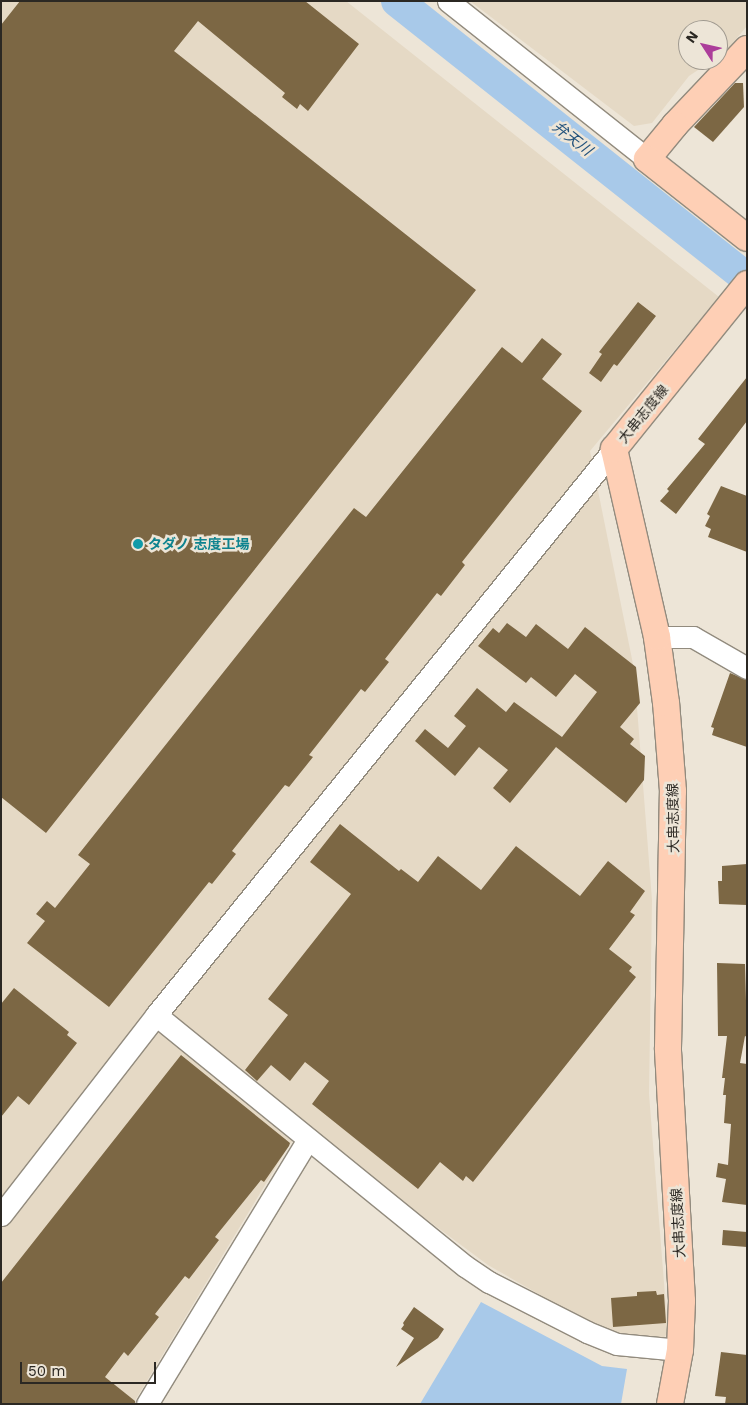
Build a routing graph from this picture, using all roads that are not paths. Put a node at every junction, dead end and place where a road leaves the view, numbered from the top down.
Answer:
1 (448, 1) edge
2 (747, 49) edge
3 (648, 159) junction
4 (747, 238) edge
5 (739, 293) edge
6 (614, 450) junction
7 (657, 637) junction
8 (747, 668) edge
9 (156, 1015) junction
10 (308, 1139) junction
11 (1, 1215) edge
12 (680, 1350) junction
13 (146, 1404) edge
14 (670, 1404) edge

1 - 3 street
2 - 3 main road
3 - 4 main road
5 - 6 main road, 大串志度線
6 - 7 main road, 大串志度線
6 - 9 street
7 - 8 street
7 - 12 main road, 大串志度線
9 - 10 street
9 - 11 street
10 - 12 street
10 - 13 street
12 - 14 main road, 大串志度線

